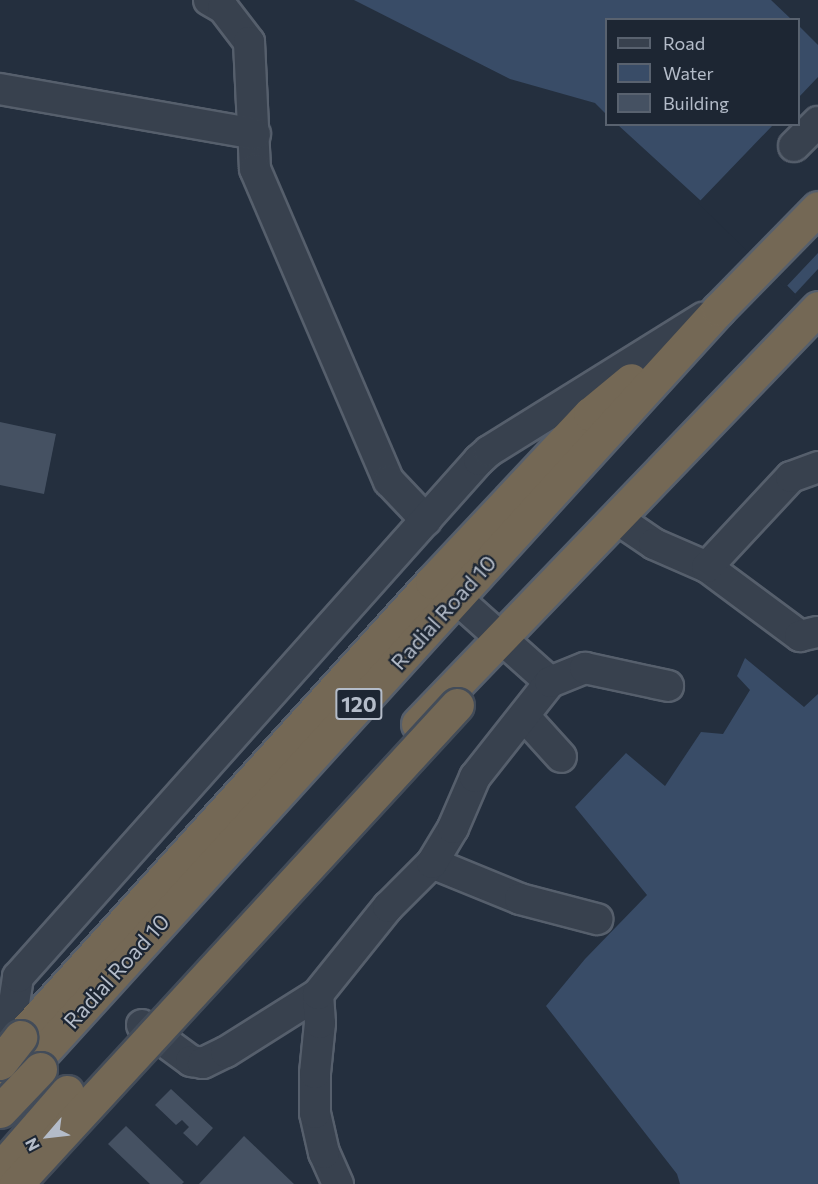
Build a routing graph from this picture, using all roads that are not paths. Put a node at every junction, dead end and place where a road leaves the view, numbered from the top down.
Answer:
1 (209, 0) edge
2 (0, 89) edge
3 (818, 122) edge
4 (255, 134) junction
5 (794, 146) dead end
6 (818, 208) edge
7 (719, 309) junction
8 (813, 313) edge
9 (818, 467) edge
10 (616, 518) junction
11 (426, 520) junction
12 (707, 567) junction
13 (444, 590) junction
14 (818, 632) edge
15 (501, 639) junction
16 (550, 682) junction
17 (668, 686) dead end
18 (524, 716) junction
19 (561, 757) dead end
20 (432, 863) junction
21 (597, 919) dead end
22 (318, 994) junction
23 (142, 1025) junction
24 (0, 1063) edge
25 (40, 1070) dead end
26 (0, 1090) edge
27 (67, 1092) dead end
28 (0, 1101) edge
29 (0, 1111) edge
30 (39, 1142) junction
31 (0, 1168) edge
32 (3, 1184) edge
33 (16, 1184) edge
34 (338, 1184) edge

1 - 4 street
2 - 4 street
3 - 5 street
4 - 11 street
6 - 7 highway, Radial Road 10 / 120
7 - 11 street
7 - 13 highway, Radial Road 10 / 120
8 - 10 highway, 120
9 - 12 street
10 - 12 street
10 - 15 highway, 120
11 - 26 street
12 - 14 street
13 - 15 street
13 - 24 highway, bridge
13 - 28 highway, Radial Road 10 / 120
15 - 16 street
15 - 23 highway, 120
15 - 33 highway, bridge
16 - 17 street
16 - 18 street
18 - 19 street
18 - 20 street
20 - 21 street
20 - 22 street
22 - 23 street
22 - 34 street
23 - 30 highway, 120
25 - 29 highway, bridge
27 - 31 highway, bridge
28 - 30 highway
30 - 32 highway, 120

